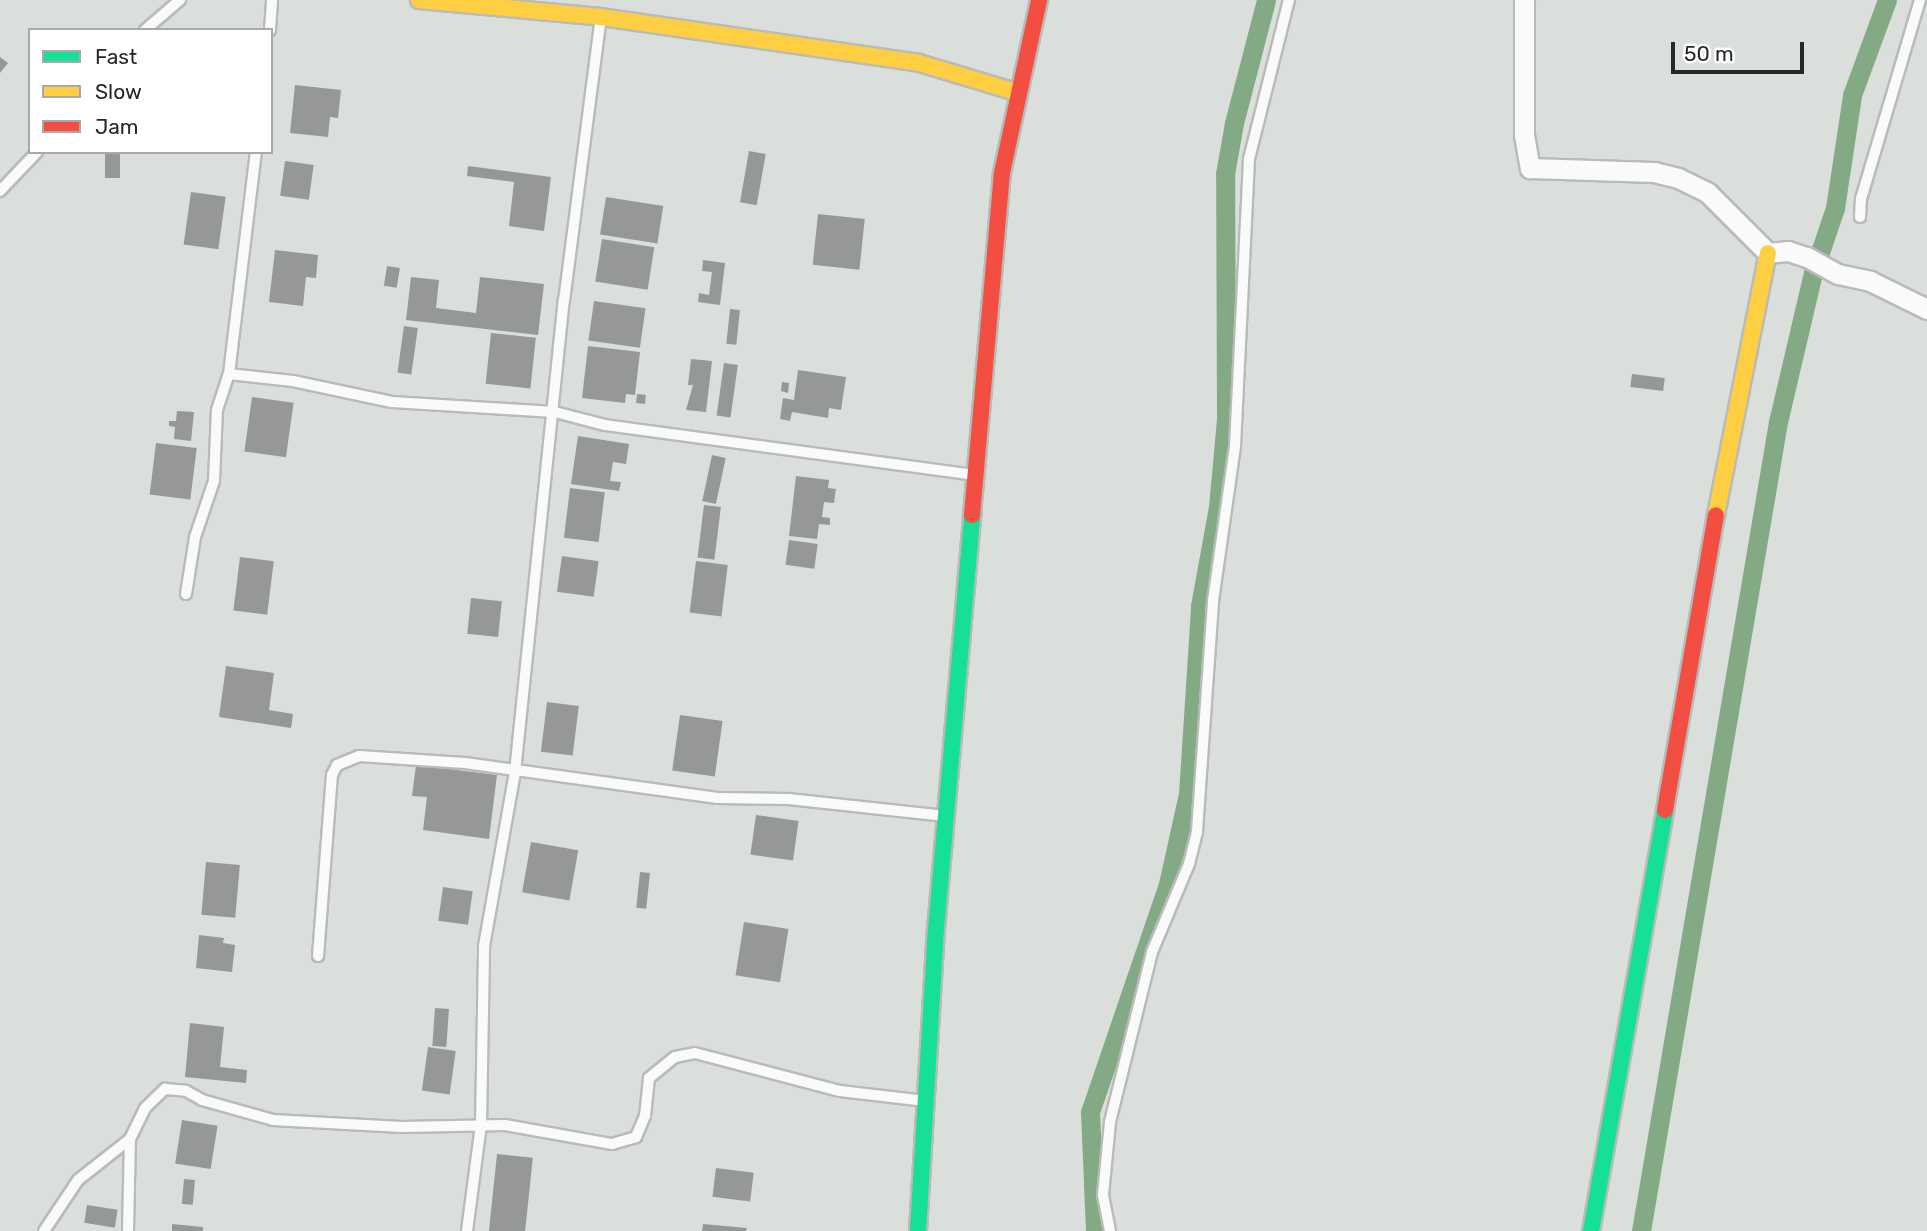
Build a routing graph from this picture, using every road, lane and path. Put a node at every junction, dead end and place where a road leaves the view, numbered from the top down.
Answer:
1 (180, 0) edge
2 (272, 0) edge
3 (419, 0) edge
4 (1039, 0) edge
5 (1289, 0) edge
6 (1524, 0) edge
7 (1920, 0) edge
8 (604, 9) edge
9 (147, 28) edge
10 (270, 28) edge
11 (1019, 93) junction
12 (35, 154) edge
13 (256, 154) edge
14 (0, 191) edge
15 (1860, 217) dead end
16 (1768, 253) junction
17 (1927, 309) edge
18 (229, 374) junction
19 (555, 412) junction
20 (975, 475) junction
21 (186, 594) dead end
22 (515, 772) junction
23 (946, 817) junction
24 (318, 956) dead end
25 (926, 1101) junction
26 (481, 1124) junction
27 (130, 1139) junction
28 (44, 1231) edge
29 (128, 1231) edge
30 (467, 1231) edge
31 (918, 1231) edge
32 (1110, 1231) edge
33 (1591, 1231) edge

1 - 9 lane
2 - 10 lane
3 - 8 street
4 - 11 street
5 - 32 lane
6 - 16 street
7 - 15 lane
8 - 11 street
8 - 19 lane
11 - 20 street
12 - 14 lane
13 - 18 lane
16 - 17 street
16 - 33 street
18 - 19 lane
18 - 21 lane
19 - 20 lane
19 - 22 lane
20 - 23 street
22 - 23 lane
22 - 24 lane
22 - 26 lane
23 - 25 street
25 - 26 lane
25 - 31 street
26 - 27 lane
26 - 30 lane
27 - 28 lane
27 - 29 lane

